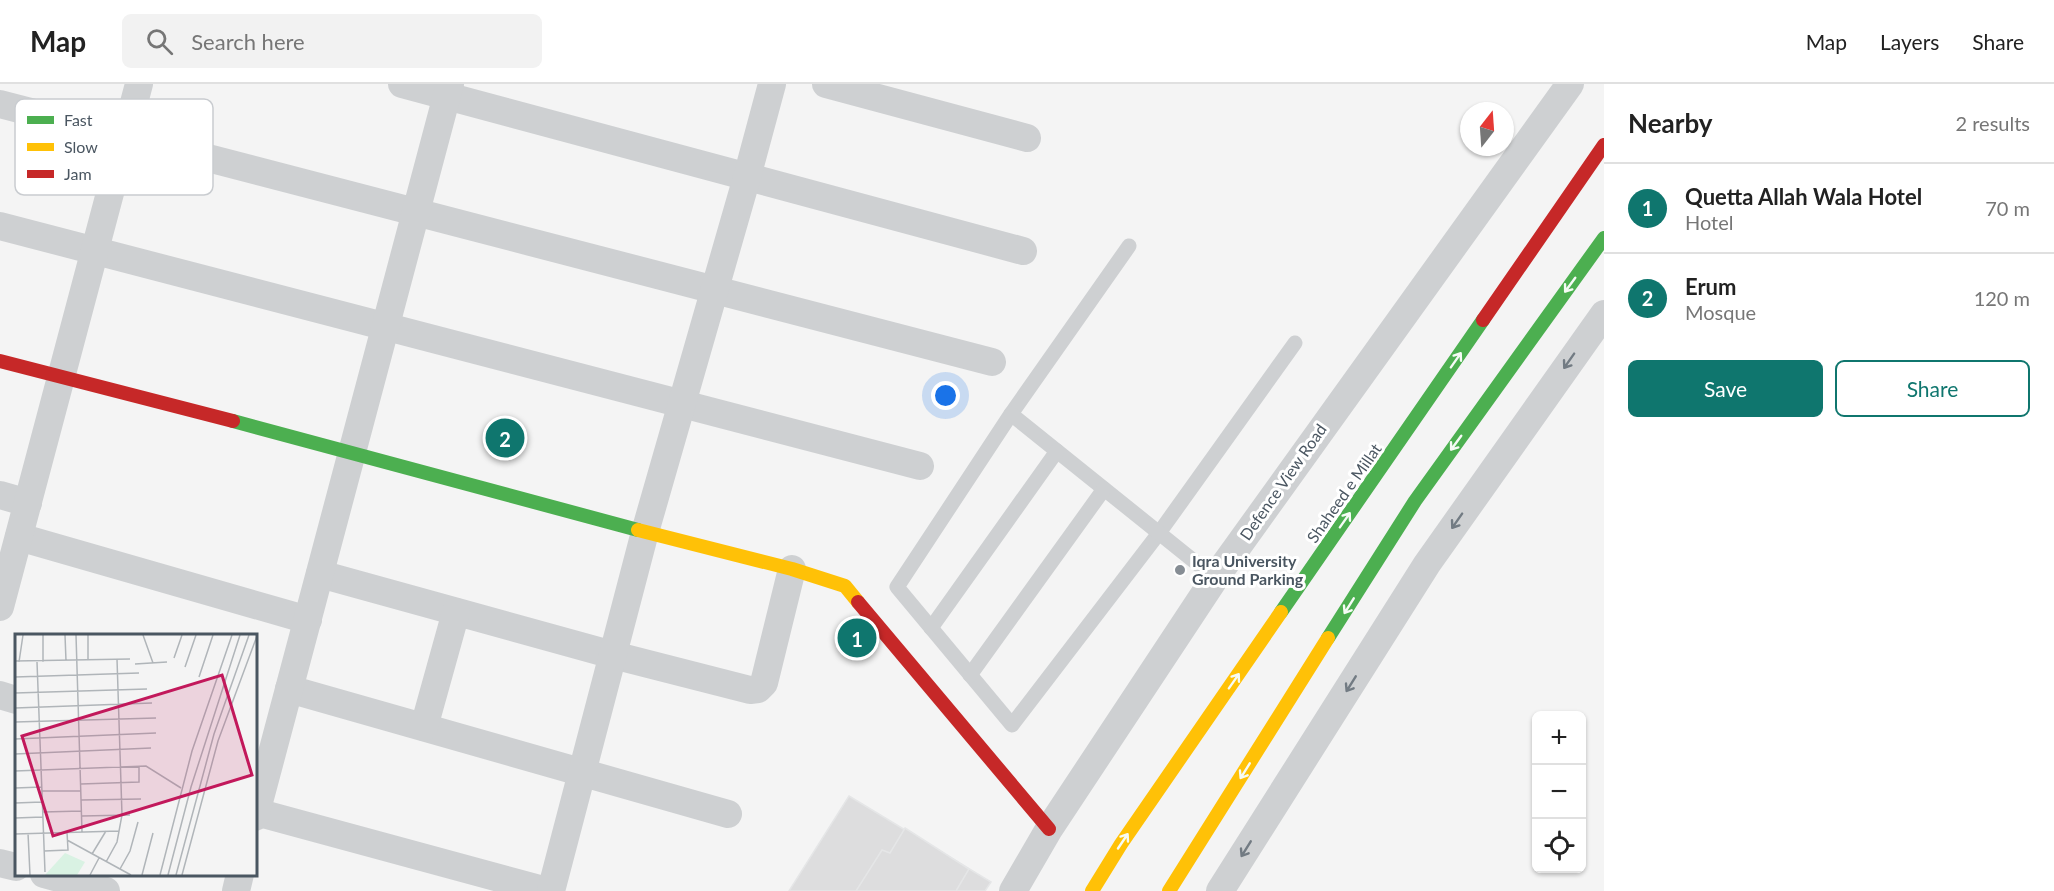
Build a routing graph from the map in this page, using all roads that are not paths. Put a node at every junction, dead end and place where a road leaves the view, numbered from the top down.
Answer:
1 (139, 84) edge
2 (402, 84) edge
3 (772, 84) edge
4 (826, 84) edge
5 (1570, 84) edge
6 (448, 90) edge
7 (135, 99) edge
8 (0, 104) edge
9 (15, 108) edge
10 (1027, 138) dead end
11 (1604, 145) edge
12 (213, 160) edge
13 (747, 177) junction
14 (110, 195) edge
15 (416, 212) junction
16 (0, 226) edge
17 (1604, 238) edge
18 (1129, 246) dead end
19 (95, 251) junction
20 (1023, 251) dead end
21 (715, 290) junction
22 (1604, 314) edge
23 (386, 327) junction
24 (1296, 343) dead end
25 (0, 361) edge
26 (992, 362) dead end
27 (61, 377) junction
28 (681, 404) junction
29 (1011, 414) junction
30 (1057, 451) junction
31 (352, 452) junction
32 (920, 466) dead end
33 (1104, 489) junction
34 (0, 495) edge
35 (28, 502) junction
36 (645, 532) junction
37 (1159, 533) junction
38 (19, 537) junction
39 (792, 569) junction
40 (320, 574) junction
41 (1215, 578) junction
42 (0, 608) edge
43 (456, 612) junction
44 (308, 620) junction
45 (932, 628) junction
46 (613, 655) junction
47 (970, 675) junction
48 (289, 689) junction
49 (0, 695) edge
50 (15, 700) edge
51 (424, 728) junction
52 (261, 768) edge
53 (582, 772) junction
54 (728, 814) dead end
55 (256, 815) edge
56 (1049, 829) junction
57 (0, 863) edge
58 (15, 867) edge
59 (51, 876) edge
60 (240, 876) edge
61 (106, 891) edge
62 (236, 891) edge
63 (549, 891) edge
64 (1013, 891) edge
65 (1092, 891) edge
66 (1169, 891) edge
67 (1220, 891) edge

1 - 7 street
2 - 6 street
3 - 13 street
4 - 10 street
5 - 41 street, Defence View Road
6 - 13 street
6 - 15 street
8 - 9 street
65 -> 11 main road, Shaheed e Millat
12 - 15 street
13 - 20 street
13 - 21 street
14 - 19 street
15 - 21 street
15 - 23 street
16 - 19 street
17 -> 66 main road
18 - 29 lane
19 - 23 street
19 - 27 street
21 - 26 street
21 - 28 street
22 -> 67 street
23 - 28 street
23 - 31 street
24 - 37 lane
25 - 27 main road
27 - 31 main road
27 - 35 street
28 - 32 street
28 - 36 street
29 - 30 lane
29 - 45 lane
30 - 33 lane
30 - 45 lane
31 - 36 main road
31 - 40 street
33 - 37 lane
33 - 47 lane
34 - 35 street
35 - 38 street
36 - 39 main road
36 - 46 street
37 - 41 lane
37 - 47 lane
38 - 42 street
38 - 44 street
39 - 46 street
39 - 56 main road
40 - 43 street
40 - 44 street
41 - 56 street, Defence View Road
43 - 46 street
43 - 51 street
44 - 48 street
45 - 47 lane
46 - 53 street
48 - 51 street
48 - 52 street
49 - 50 street
51 - 53 street
52 - 55 street
53 - 54 street
53 - 63 street
55 - 63 street
56 - 64 street, Defence View Road
57 - 58 street
59 - 61 street
60 - 62 street

